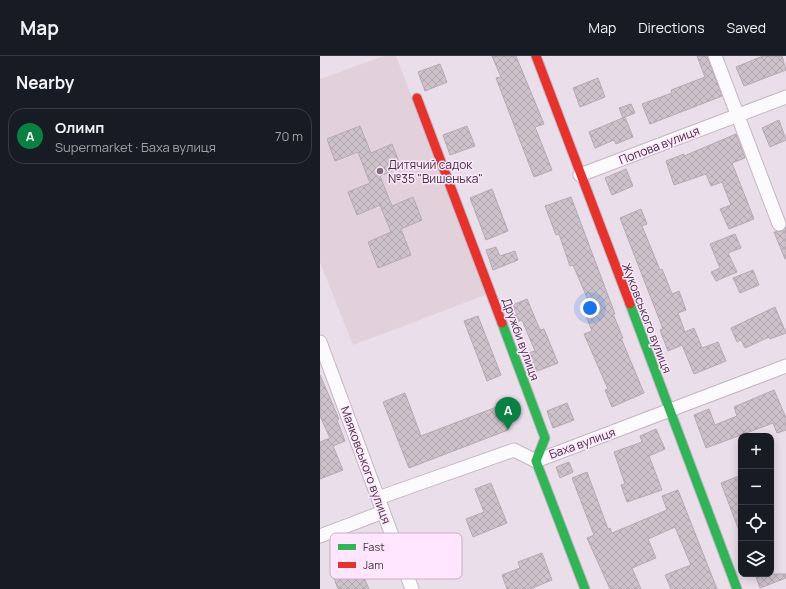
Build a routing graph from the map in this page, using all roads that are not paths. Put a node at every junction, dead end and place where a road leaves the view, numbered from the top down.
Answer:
1 (536, 56) edge
2 (715, 56) edge
3 (786, 97) edge
4 (417, 98) dead end
5 (738, 115) junction
6 (580, 175) junction
7 (779, 224) dead end
8 (320, 342) edge
9 (786, 366) edge
10 (669, 411) junction
11 (536, 461) junction
12 (378, 498) junction
13 (383, 512) junction
14 (391, 533) edge
15 (320, 536) edge
16 (408, 579) edge
17 (412, 589) edge
18 (585, 589) edge
19 (737, 589) edge

1 - 6 street, Жуковського вулиця
2 - 5 street
3 - 5 street, Попова вулиця
4 - 11 street, Дружби вулиця
5 - 6 street, Попова вулиця
5 - 7 street
6 - 10 street, Жуковського вулиця
8 - 12 street, Маяковського вулиця
9 - 10 street, Баха вулиця
10 - 11 street, Баха вулиця
10 - 19 street, Жуковського вулиця
11 - 12 street, Баха вулиця
11 - 18 street
12 - 13 street, Маяковського вулиця
13 - 14 street, Маяковського вулиця
13 - 15 street
16 - 17 street, Маяковського вулиця

